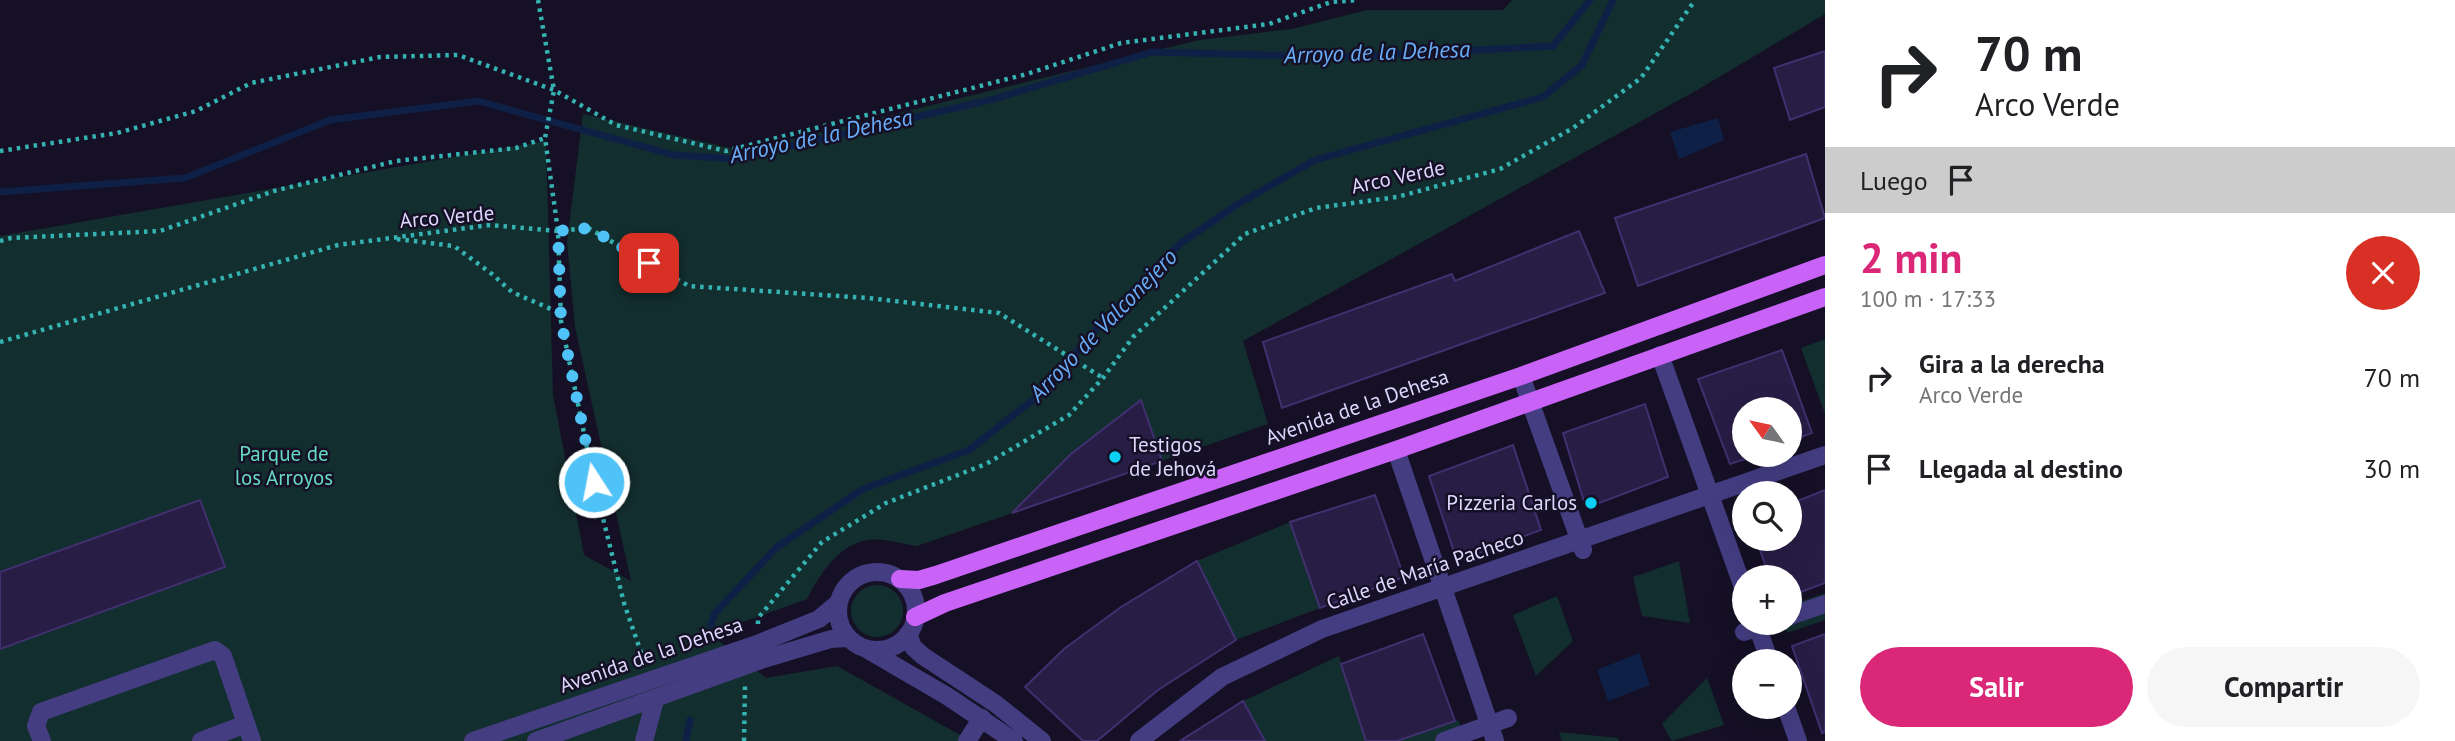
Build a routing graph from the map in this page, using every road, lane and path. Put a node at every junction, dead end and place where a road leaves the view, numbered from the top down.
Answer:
1 (538, 0) edge
2 (1358, 0) edge
3 (1695, 0) edge
4 (554, 90) junction
5 (545, 138) junction
6 (0, 151) edge
7 (558, 231) junction
8 (390, 238) junction
9 (0, 240) edge
10 (1825, 265) edge
11 (1825, 297) edge
12 (561, 313) junction
13 (0, 342) edge
14 (1660, 355) junction
15 (1521, 376) junction
16 (1103, 378) junction
17 (1530, 402) junction
18 (1396, 450) junction
19 (1825, 454) edge
20 (1710, 496) junction
21 (1581, 547) junction
22 (1735, 565) edge
23 (900, 579) junction
24 (1443, 590) junction
25 (838, 603) junction
26 (1825, 604) edge
27 (1802, 612) edge
28 (911, 626) junction
29 (848, 638) junction
30 (865, 648) junction
31 (759, 652) junction
32 (650, 679) junction
33 (655, 700) junction
34 (982, 718) junction
35 (1508, 718) dead end
36 (1790, 719) edge
37 (249, 733) edge
38 (1492, 733) edge
39 (42, 741) edge
40 (201, 741) edge
41 (473, 741) edge
42 (536, 741) edge
43 (645, 741) edge
44 (744, 741) edge
45 (967, 741) edge
46 (1014, 741) edge
47 (1042, 741) edge
48 (1139, 741) edge
49 (1444, 741) edge
50 (1798, 741) edge

1 - 4 path
2 - 4 path
3 - 16 path, Arco Verde
4 - 5 path
4 - 6 path
5 - 7 path
5 - 9 path
7 - 8 path, Arco Verde
7 - 12 path
7 - 16 path, Arco Verde
8 - 12 path
8 - 13 path, Arco Verde
10 - 15 main road, Avenida de la Dehesa
11 - 14 main road
12 - 32 path
14 - 17 main road
14 - 20 street
15 - 17 street
15 - 23 main road, Avenida de la Dehesa
16 - 31 path, Arco Verde
17 - 18 main road
17 - 21 street
18 - 24 street
18 - 28 main road
19 - 20 street, Calle de María Pacheco
20 - 21 street, Calle de María Pacheco
20 - 22 street
21 - 24 street, Calle de María Pacheco
23 - 25 street, Avenida de la Dehesa
23 - 28 street
24 - 38 street
24 - 48 street, Calle de María Pacheco
25 - 29 street
25 - 31 street, Avenida de la Dehesa
26 - 27 street
28 - 30 street
28 - 47 street
29 - 30 street
29 - 31 street, Avenida de la Dehesa
30 - 34 street
31 - 32 street, Avenida de la Dehesa
31 - 33 street, Avenida de la Dehesa
31 - 44 path, Arco Verde
32 - 41 street, Avenida de la Dehesa
33 - 42 street, Avenida de la Dehesa
33 - 43 street
34 - 45 street
34 - 46 street
35 - 38 street
36 - 50 street
37 - 39 street
37 - 40 street
38 - 49 street

